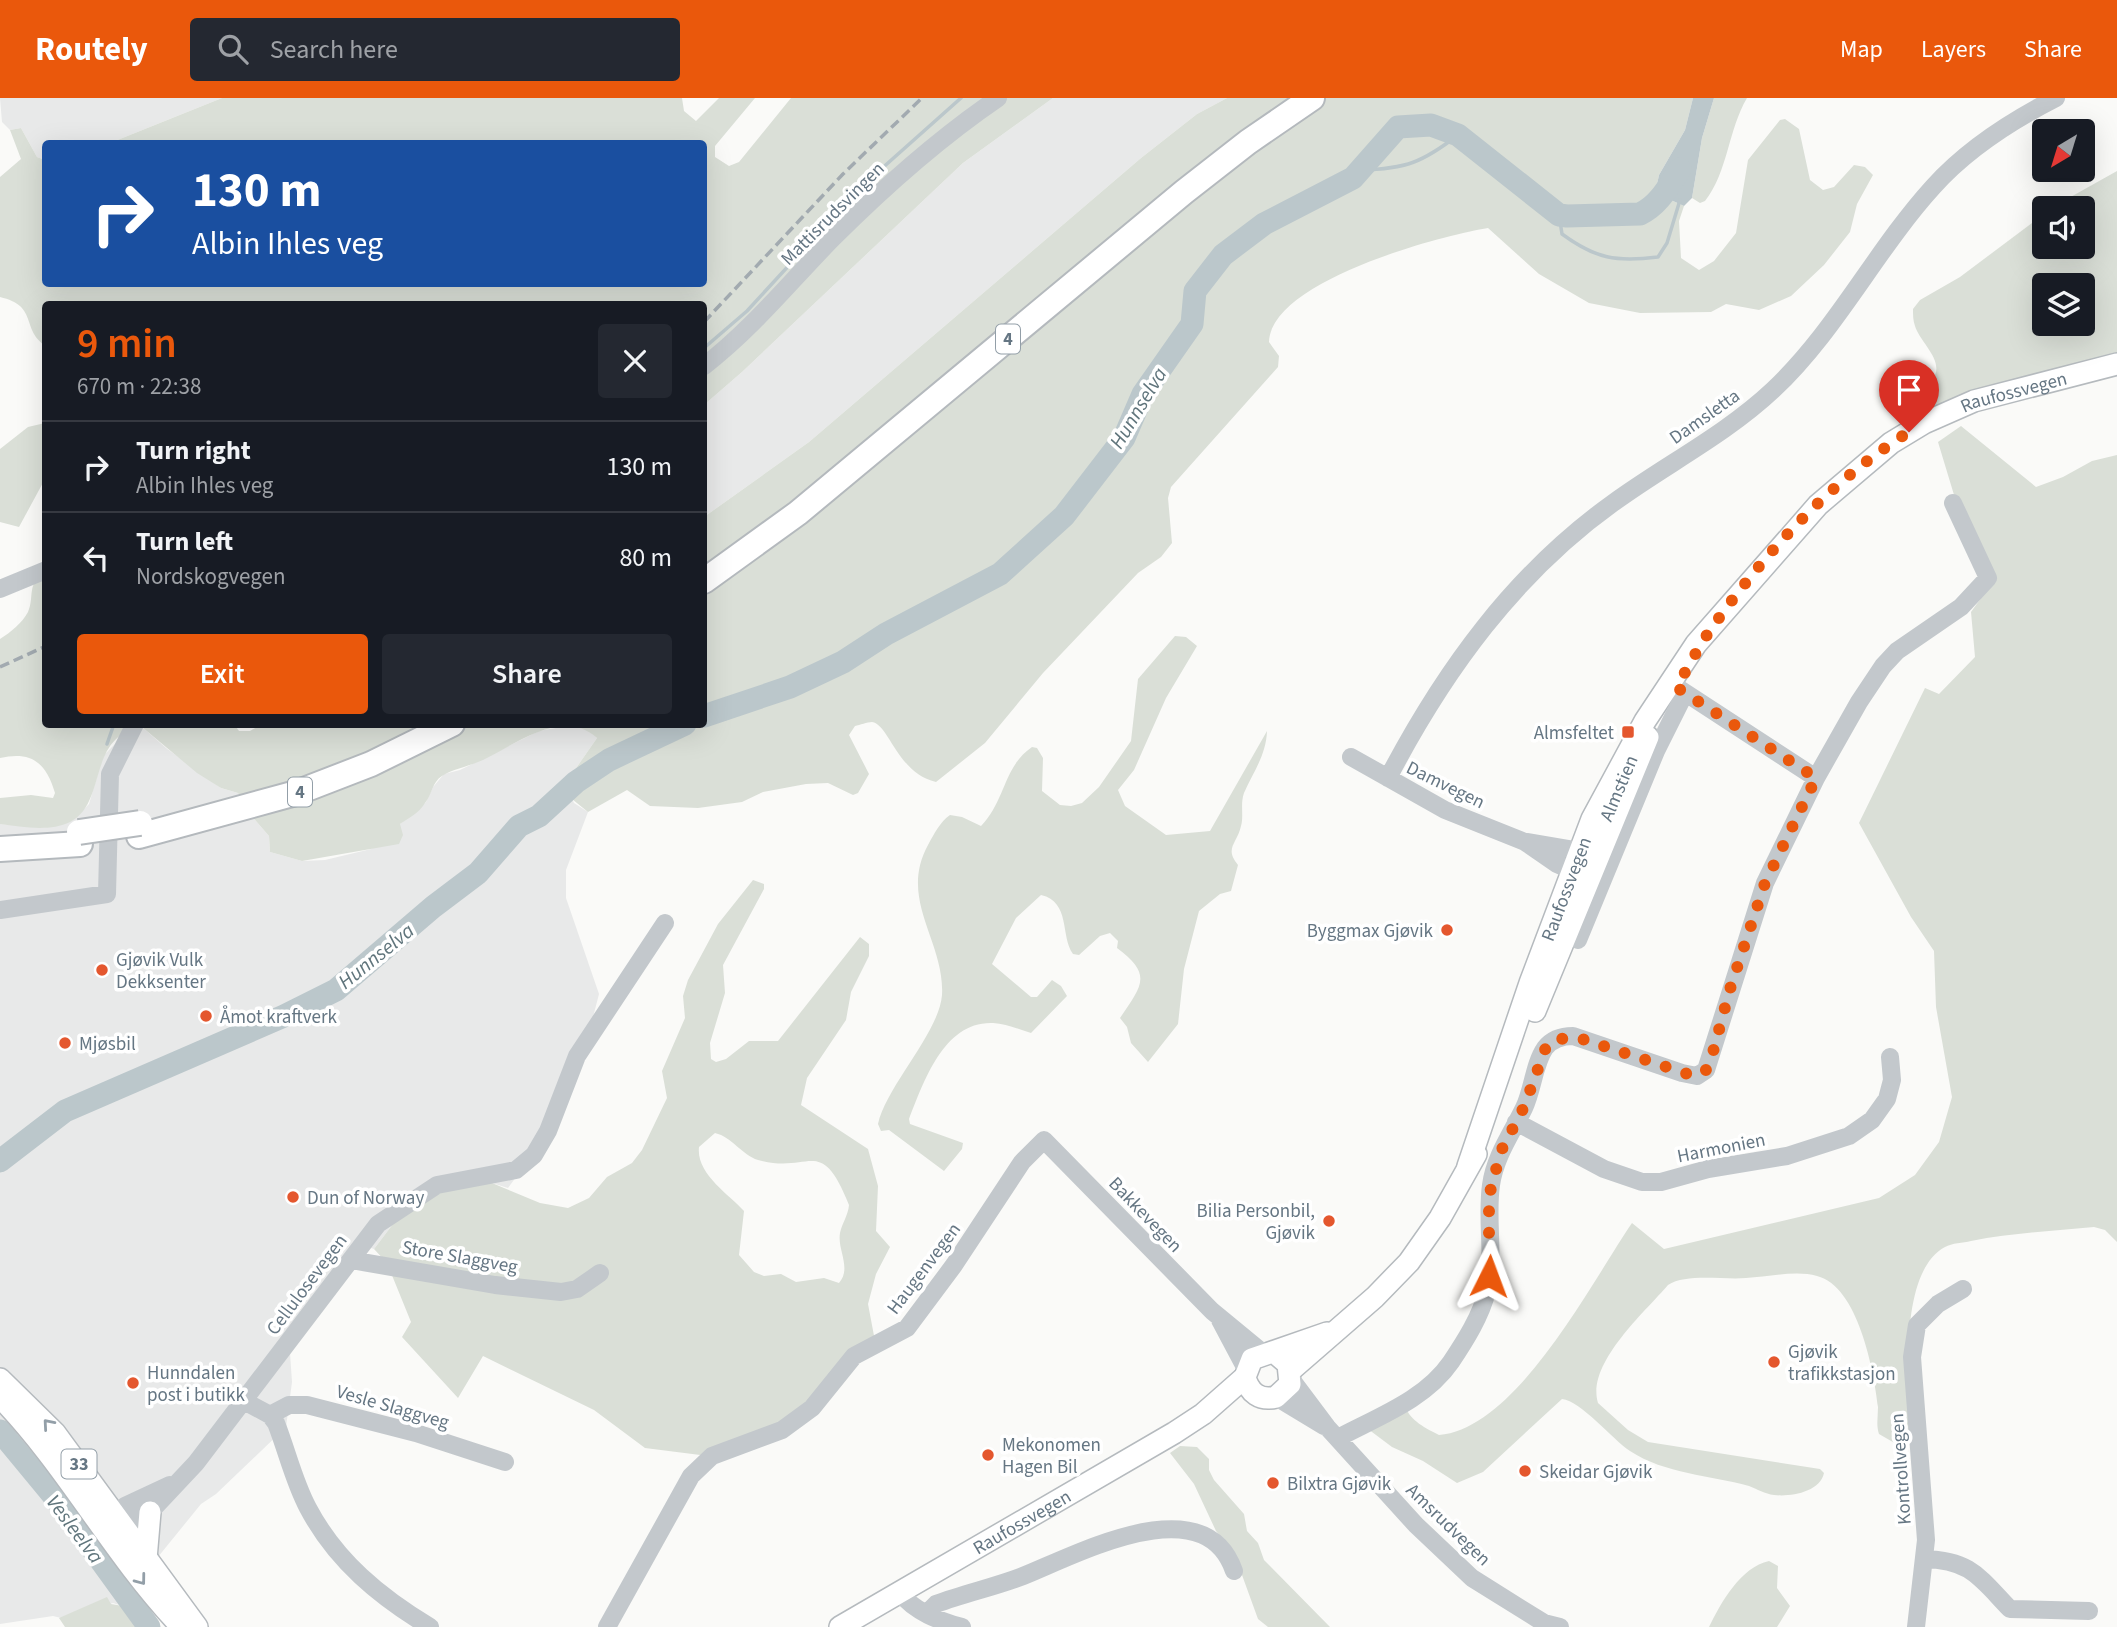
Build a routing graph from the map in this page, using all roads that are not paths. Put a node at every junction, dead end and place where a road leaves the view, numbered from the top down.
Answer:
1 (998, 98) edge
2 (1291, 98) edge
3 (1312, 98) edge
4 (2056, 98) edge
5 (707, 363) edge
6 (2117, 364) edge
7 (1953, 503) dead end
8 (707, 565) edge
9 (42, 572) edge
10 (707, 579) edge
11 (0, 589) edge
12 (1677, 687) junction
13 (133, 728) edge
14 (418, 728) edge
15 (444, 728) edge
16 (1351, 757) dead end
17 (1388, 778) junction
18 (1816, 778) junction
19 (140, 829) junction
20 (0, 838) edge
21 (79, 838) junction
22 (0, 849) edge
23 (1584, 865) junction
24 (0, 910) edge
25 (665, 923) dead end
26 (1578, 940) dead end
27 (1890, 1057) dead end
28 (1516, 1122) junction
29 (1044, 1140) joint
30 (351, 1260) junction
31 (600, 1273) dead end
32 (1963, 1289) dead end
33 (1219, 1317) junction
34 (1332, 1332) junction
35 (1269, 1353) junction
36 (1245, 1373) junction
37 (1291, 1375) junction
38 (0, 1380) edge
39 (0, 1397) edge
40 (1268, 1397) junction
41 (244, 1401) junction
42 (1203, 1414) junction
43 (270, 1415) junction
44 (1333, 1433) junction
45 (505, 1462) dead end
46 (173, 1484) junction
47 (150, 1512) junction
48 (114, 1523) junction
49 (146, 1559) junction
50 (1924, 1559) junction
51 (1234, 1571) dead end
52 (900, 1593) junction
53 (2089, 1611) dead end
54 (927, 1613) junction
55 (182, 1627) edge
56 (197, 1627) edge
57 (430, 1627) edge
58 (607, 1627) edge
59 (840, 1627) edge
60 (962, 1627) edge
61 (1560, 1627) edge
62 (1916, 1627) edge

1 - 5 street, Mattisrudsvingen
2 - 8 highway, 4
3 - 10 highway, 4
4 - 17 street, Damsletta
6 - 12 main road, Raufossvegen
7 - 18 street
9 - 11 street
12 - 18 street
12 - 23 main road, Raufossvegen
12 - 26 street, Almstien
13 - 24 street
14 - 19 highway, 4
15 - 19 highway, 4
16 - 17 street, Damvegen
17 - 23 street, Damvegen
18 - 28 street
19 - 21 highway, 4
20 - 21 highway, 4
21 - 22 highway, 4
23 - 34 main road, Raufossvegen
25 - 30 street, Cellulosevegen
27 - 28 street, Harmonien
28 - 44 street
29 - 33 street, Bakkevegen
29 - 58 street, Haugenvegen
30 - 31 street, Store Slaggveg
30 - 41 street, Cellulosevegen
32 - 50 street, Kontrollvegen
33 - 35 street, Bakkevegen
33 - 36 street, Bakkevegen
34 - 35 main road, Raufossvegen
34 - 37 main road, Raufossvegen
35 - 36 main road, Raufossvegen
35 - 37 main road
36 - 40 main road
36 - 42 main road, Raufossvegen
37 - 40 main road, Raufossvegen
37 - 44 street, Amsrudvegen
48 -> 38 main road, 33
39 - 48 main road, 33
40 - 42 main road, Raufossvegen
40 - 44 street, Amsrudvegen
41 - 43 street
41 - 46 street, Cellulosevegen
42 - 52 main road, Raufossvegen
43 - 45 street, Vesle Slaggveg
43 - 57 street
44 - 61 street, Amsrudvegen
46 - 47 street, Cellulosevegen
46 - 48 street, Cellulosevegen
47 - 48 street, Cellulosevegen
47 - 49 main road
48 - 49 main road, 33
48 -> 55 main road, 33
49 - 56 main road, 33
50 - 53 street
50 - 62 street, Kontrollvegen
51 - 54 street
52 - 54 street
52 - 59 main road, Raufossvegen
54 - 60 street

